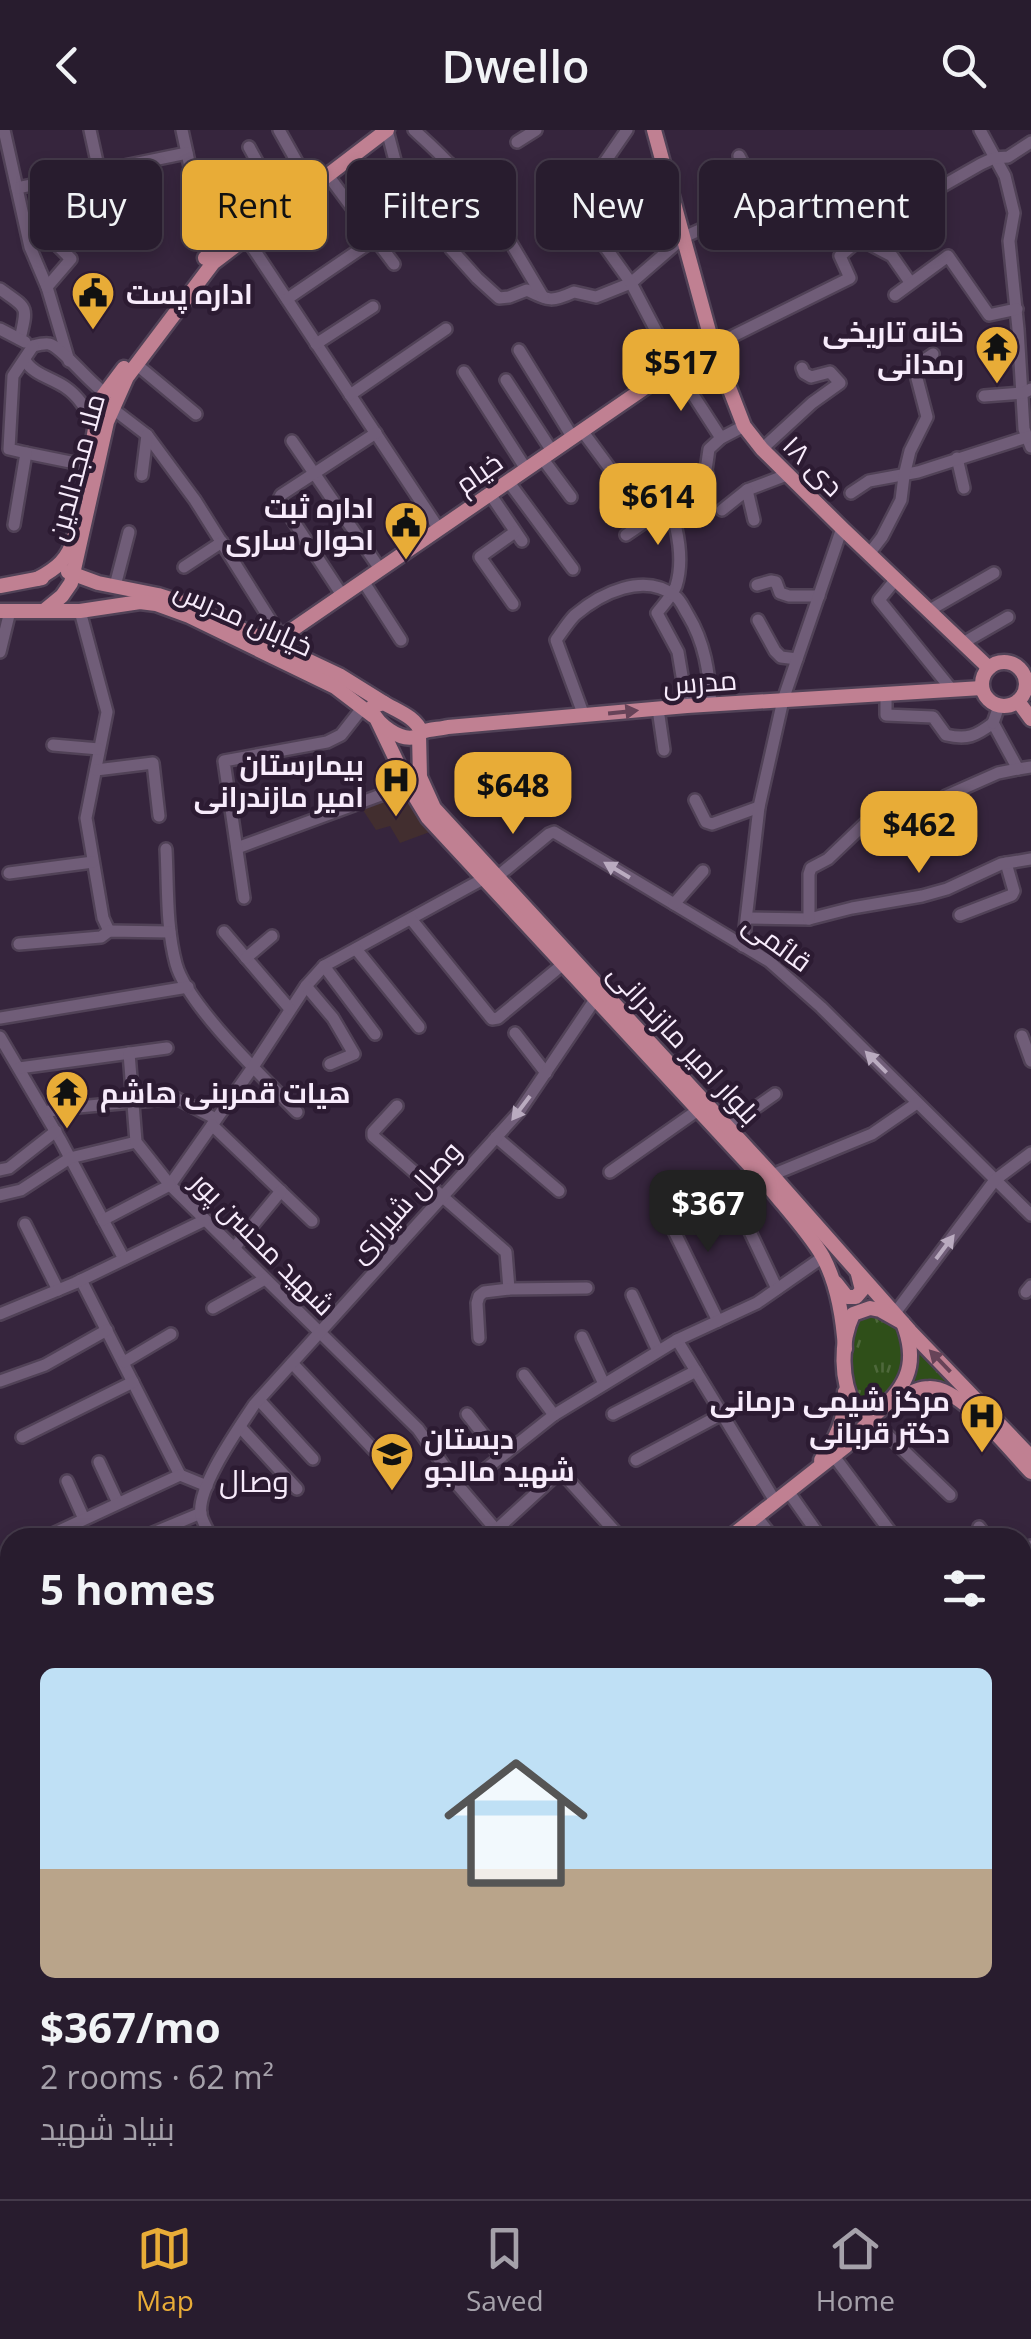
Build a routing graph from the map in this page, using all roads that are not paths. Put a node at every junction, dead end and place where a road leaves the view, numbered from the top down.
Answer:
1 (4, 130) edge
2 (90, 130) edge
3 (279, 130) edge
4 (376, 130) edge
5 (387, 130) edge
6 (414, 130) edge
7 (536, 130) edge
8 (628, 130) edge
9 (654, 130) edge
10 (980, 130) edge
11 (186, 133) edge
12 (517, 142) dead end
13 (1031, 142) edge
14 (249, 147) dead end
15 (186, 154) junction
16 (739, 156) dead end
17 (350, 157) junction
18 (994, 158) junction
19 (97, 160) edge
20 (157, 160) edge
21 (256, 160) edge
22 (296, 160) edge
23 (353, 160) edge
24 (395, 160) edge
25 (446, 160) edge
26 (741, 160) edge
27 (327, 166) edge
28 (327, 174) joint
29 (945, 184) edge
30 (30, 185) edge
31 (17, 188) junction
32 (347, 201) edge
33 (699, 231) edge
34 (684, 237) junction
35 (62, 250) edge
36 (214, 250) edge
37 (225, 250) edge
38 (258, 250) edge
39 (359, 250) edge
40 (383, 250) edge
41 (452, 250) edge
42 (515, 250) edge
43 (847, 250) edge
44 (881, 250) edge
45 (208, 254) junction
46 (394, 264) dead end
47 (910, 282) junction
48 (631, 283) junction
49 (47, 287) junction
50 (0, 289) edge
51 (895, 294) dead end
52 (543, 298) junction
53 (287, 299) junction
54 (373, 307) dead end
55 (1016, 309) junction
56 (0, 329) edge
57 (446, 330) dead end
58 (20, 339) junction
59 (316, 344) junction
60 (33, 346) junction
61 (714, 346) junction
62 (518, 350) dead end
63 (933, 354) dead end
64 (25, 360) junction
65 (69, 361) junction
66 (136, 364) junction
67 (675, 367) junction
68 (802, 368) dead end
69 (464, 372) dead end
70 (506, 380) dead end
71 (1027, 391) edge
72 (350, 395) junction
73 (984, 396) dead end
74 (111, 400) junction
75 (196, 414) dead end
76 (95, 426) junction
77 (744, 426) junction
78 (376, 433) junction
79 (147, 435) junction
80 (578, 435) junction
81 (722, 438) junction
82 (292, 441) dead end
83 (1029, 442) edge
84 (762, 448) junction
85 (26, 452) junction
86 (547, 455) junction
87 (957, 458) junction
88 (90, 466) junction
89 (526, 469) junction
90 (315, 474) junction
91 (789, 474) junction
92 (142, 475) dead end
93 (904, 476) junction
94 (616, 478) dead end
95 (508, 481) junction
96 (964, 488) dead end
97 (747, 490) junction
98 (851, 493) dead end
99 (490, 494) junction
100 (571, 497) dead end
101 (669, 505) junction
102 (722, 510) dead end
103 (754, 520) dead end
104 (14, 525) dead end
105 (842, 528) junction
106 (439, 529) junction
107 (128, 532) dead end
108 (626, 534) dead end
109 (222, 542) junction
110 (868, 554) junction
111 (184, 568) dead end
112 (380, 569) junction
113 (573, 569) dead end
114 (74, 573) junction
115 (994, 573) dead end
116 (36, 580) junction
117 (896, 580) junction
118 (363, 581) junction
119 (98, 583) junction
120 (757, 585) dead end
121 (114, 586) junction
122 (0, 589) edge
123 (672, 594) junction
124 (342, 595) junction
125 (818, 596) junction
126 (140, 602) junction
127 (513, 604) dead end
128 (11, 610) edge
129 (45, 610) junction
130 (80, 610) junction
131 (928, 610) junction
132 (1008, 617) dead end
133 (758, 620) dead end
134 (277, 640) junction
135 (402, 640) dead end
136 (963, 643) junction
137 (0, 652) edge
138 (797, 660) junction
139 (989, 668) junction
140 (1029, 683) edge
141 (982, 688) junction
142 (952, 690) junction
143 (886, 694) junction
144 (783, 700) junction
145 (1018, 701) junction
146 (384, 703) junction
147 (712, 705) junction
148 (687, 706) junction
149 (999, 706) junction
150 (658, 709) junction
151 (371, 715) junction
152 (584, 716) junction
153 (1031, 719) edge
154 (993, 723) junction
155 (448, 727) junction
156 (420, 734) junction
157 (53, 745) dead end
158 (100, 749) junction
159 (664, 750) dead end
160 (420, 766) junction
161 (1025, 768) edge
162 (96, 770) junction
163 (405, 779) junction
164 (695, 800) dead end
165 (758, 808) junction
166 (159, 816) dead end
167 (236, 848) junction
168 (166, 849) dead end
169 (1031, 858) edge
170 (94, 862) junction
171 (1006, 863) junction
172 (703, 872) dead end
173 (8, 873) dead end
174 (490, 877) junction
175 (244, 898) dead end
176 (674, 904) junction
177 (960, 916) dead end
178 (746, 918) junction
179 (411, 919) junction
180 (808, 919) junction
181 (109, 932) junction
182 (170, 932) junction
183 (224, 932) dead end
184 (272, 936) dead end
185 (19, 944) dead end
186 (743, 946) junction
187 (356, 949) junction
188 (246, 958) junction
189 (562, 964) junction
190 (324, 966) junction
191 (306, 986) junction
192 (188, 987) junction
193 (596, 998) junction
194 (290, 1009) junction
195 (0, 1018) edge
196 (418, 1027) dead end
197 (515, 1033) dead end
198 (375, 1034) dead end
199 (0, 1036) edge
200 (1022, 1036) dead end
201 (167, 1048) dead end
202 (130, 1053) junction
203 (1031, 1060) edge
204 (330, 1064) dead end
205 (253, 1067) junction
206 (18, 1068) junction
207 (546, 1073) junction
208 (775, 1094) dead end
209 (134, 1102) junction
210 (918, 1103) junction
211 (398, 1106) dead end
212 (698, 1110) junction
213 (44, 1112) junction
214 (297, 1112) dead end
215 (214, 1122) junction
216 (728, 1127) junction
217 (56, 1131) junction
218 (496, 1138) junction
219 (136, 1142) junction
220 (1031, 1153) edge
221 (70, 1158) junction
222 (0, 1170) edge
223 (610, 1172) dead end
224 (772, 1176) junction
225 (995, 1180) junction
226 (170, 1185) junction
227 (280, 1191) junction
228 (559, 1191) dead end
229 (0, 1195) edge
230 (443, 1196) junction
231 (1031, 1215) edge
232 (103, 1220) junction
233 (206, 1220) junction
234 (312, 1221) dead end
235 (25, 1224) dead end
236 (234, 1248) junction
237 (823, 1256) junction
238 (124, 1259) junction
239 (856, 1270) junction
240 (830, 1274) junction
241 (265, 1279) junction
242 (81, 1280) junction
243 (587, 1288) dead end
244 (777, 1288) junction
245 (509, 1289) junction
246 (58, 1290) junction
247 (632, 1295) dead end
248 (214, 1308) dead end
249 (0, 1314) edge
250 (899, 1318) junction
251 (718, 1321) junction
252 (107, 1330) junction
253 (319, 1332) junction
254 (171, 1334) dead end
255 (582, 1337) dead end
256 (479, 1338) dead end
257 (677, 1340) junction
258 (844, 1349) junction
259 (658, 1351) junction
260 (124, 1362) junction
261 (292, 1362) junction
262 (696, 1370) junction
263 (524, 1375) dead end
264 (844, 1376) junction
265 (0, 1381) edge
266 (133, 1382) junction
267 (604, 1384) junction
268 (259, 1400) junction
269 (879, 1411) junction
270 (467, 1414) dead end
271 (613, 1414) dead end
272 (722, 1414) junction
273 (554, 1415) junction
274 (240, 1427) junction
275 (839, 1430) junction
276 (22, 1438) dead end
277 (853, 1439) junction
278 (375, 1451) dead end
279 (833, 1455) junction
280 (501, 1457) junction
281 (1031, 1457) edge
282 (313, 1459) dead end
283 (636, 1460) dead end
284 (99, 1462) dead end
285 (815, 1469) junction
286 (1031, 1472) edge
287 (180, 1475) junction
288 (477, 1476) dead end
289 (67, 1481) dead end
290 (207, 1486) junction
291 (297, 1489) dead end
292 (788, 1491) junction
293 (950, 1495) dead end
294 (774, 1501) junction
295 (118, 1503) junction
296 (200, 1513) junction
297 (756, 1516) junction
298 (84, 1519) junction
299 (65, 1528) edge
300 (164, 1528) edge
301 (207, 1528) edge
302 (494, 1528) edge
303 (505, 1528) edge
304 (612, 1528) edge
305 (742, 1528) edge
306 (765, 1528) edge
307 (814, 1528) edge
308 (888, 1528) edge

1 - 31 street
2 - 19 street
3 - 22 street
4 - 27 main road, ملا مجدالدین
5 - 17 main road, ملا مجدالدین
5 - 24 street
6 - 25 street
7 - 12 street
8 - 48 street
9 - 34 main road, ۱۸ دی
10 - 18 street
11 - 15 street
13 - 18 street
14 - 21 street
15 - 20 street
15 - 45 street
16 - 26 street
17 - 23 street
17 - 28 main road, ملا مجدالدین
18 - 29 street
18 - 55 street
28 - 32 street
30 - 31 street
31 - 49 street
33 - 34 street
34 - 48 street
34 - 61 main road, ۱۸ دی
35 - 49 street
36 - 45 main road, ملا مجدالدین
37 - 66 main road, ملا مجدالدین
38 - 53 street
39 - 53 street
40 - 46 street
41 - 52 street
42 - 52 street
43 - 61 street
44 - 47 street
45 - 74 main road, ملا مجدالدین
47 - 51 street
47 - 55 street
48 - 52 street
48 - 67 street
49 - 65 street
50 - 58 street
53 - 59 street
54 - 59 street
55 - 71 street
56 - 58 street
57 - 72 street
58 - 60 street
59 - 72 street
60 - 64 street
60 - 65 street
61 - 67 main road, خیام
61 - 77 main road, ۱۸ دی
62 - 80 street
63 - 93 street
64 - 76 street
64 - 85 street
65 - 74 street
66 - 74 main road, ملا مجدالدین
66 - 75 street
67 - 80 main road, خیام
67 - 81 street
68 - 84 street
69 - 89 street
70 - 86 street
71 - 73 street
71 - 83 street
72 - 78 street
74 - 76 main road, ملا مجدالدین
74 - 79 street
74 - 114 main road, ملا مجدالدین
76 - 88 main road, ملا مجدالدین
77 - 81 street
77 - 84 main road, ۱۸ دی
78 - 90 street
78 - 106 street
79 - 92 street
79 - 109 street
80 - 86 main road, خیام
80 - 94 street
81 - 101 street
82 - 90 street
83 - 87 street
84 - 91 main road, ۱۸ دی
85 - 88 street
85 - 104 street
86 - 89 main road, خیام
86 - 100 street
87 - 93 street
87 - 96 street
88 - 116 main road, ملا مجدالدین
89 - 95 main road, خیام
90 - 112 street
90 - 124 street
91 - 97 street
91 - 105 main road, ۱۸ دی
93 - 98 street
93 - 110 street
95 - 99 main road, خیام
95 - 113 street
97 - 102 street
97 - 103 street
99 - 106 main road, خیام
99 - 127 street
101 - 108 street
101 - 123 street
105 - 110 main road, ۱۸ دی
105 - 125 street
106 - 112 main road, خیام
107 - 121 street
109 - 111 street
109 - 134 street
110 - 117 main road, ۱۸ دی
112 - 118 main road, خیام
114 - 116 main road
114 - 119 main road, خیابان مدرس
114 - 129 main road
115 - 131 street
116 - 122 main road
117 - 131 main road, ۱۸ دی
117 - 142 street
118 - 124 main road, خیام
118 - 135 street
119 - 121 main road, خیابان مدرس
119 - 126 main road
120 - 125 street
121 - 134 main road, خیابان مدرس
122 - 128 main road
123 - 147 street
123 - 148 street
123 - 152 street
124 - 134 main road, خیام
125 - 138 street
126 - 130 main road, خیابان مدرس
126 - 151 main road, خیابان مدرس
128 - 129 main road, خیابان مدرس
128 - 137 street
129 - 130 main road, خیابان مدرس
130 - 158 street
131 - 136 main road, ۱۸ دی
132 - 136 street
133 - 138 street
134 - 146 main road, خیابان مدرس
136 - 139 main road, ۱۸ دی
138 - 144 street
139 - 140 main road
139 - 141 main road
140 - 145 main road
141 - 142 main road, مدرس
141 - 149 main road
142 - 143 main road, مدرس
143 - 144 main road, مدرس
143 - 154 street
144 - 147 main road, مدرس
144 - 165 street
145 - 149 main road
145 - 153 main road
146 - 151 main road
146 - 156 main road, خیابان مدرس
147 - 148 main road, مدرس
148 - 150 main road, مدرس
149 - 154 street
152 -> 150 main road, مدرس
150 - 159 street
151 - 156 main road, خیابان مدرس
151 - 163 main road, بلوار امیر مازندرانی
151 - 167 street
152 - 155 main road, مدرس
154 - 161 street
155 - 156 main road, مدرس
155 - 160 main road
156 - 160 main road, بلوار امیر مازندرانی
157 - 158 street
158 - 162 street
160 - 163 main road
160 - 174 main road, بلوار امیر مازندرانی
161 - 180 street
162 - 166 street
162 - 170 street
163 - 167 street
163 - 174 main road, بلوار امیر مازندرانی
164 - 165 street
165 - 178 street
167 - 175 street
168 - 182 street
169 - 171 street
170 - 173 street
170 - 181 street
171 - 177 street
171 - 180 street
172 - 176 street
176 -> 174 street, قائمی
174 - 179 street, شهید محسن پور
174 - 189 main road, بلوار امیر مازندرانی
174 - 216 main road, بلوار امیر مازندرانی
176 - 186 street, قائمی
178 - 180 street
178 - 186 street
179 - 187 street, شهید محسن پور
179 - 189 street
181 - 182 street
181 - 185 street
182 - 192 street
183 - 188 street
184 - 188 street
210 -> 186 street, قائمی
187 - 190 street, شهید محسن پور
187 - 196 street
188 - 194 street
189 - 193 main road, بلوار امیر مازندرانی
190 - 191 street, شهید محسن پور
190 - 198 street
191 - 194 street, شهید محسن پور
191 - 204 street
192 - 195 street
192 - 205 street
193 - 207 street, وصال شیرازی
193 - 212 main road, بلوار امیر مازندرانی
194 - 205 street, شهید محسن پور
197 - 207 street
199 - 206 street
200 - 203 street
201 - 202 street
202 - 206 street
202 - 209 street
205 - 214 street
205 - 215 street, شهید محسن پور
206 - 213 street
207 -> 218 street, وصال شیرازی
208 - 216 street
209 - 213 street
209 - 215 street
209 - 219 street
210 - 224 street
210 - 225 street, قائمی
211 - 230 street
212 - 223 street
212 - 237 main road, بلوار امیر مازندرانی
213 - 217 street
215 - 226 street, شهید محسن پور
215 - 227 street
216 - 224 main road, بلوار امیر مازندرانی
217 - 221 street
217 - 222 street
218 - 228 street
218 - 230 street, وصال شیرازی
219 - 221 street
219 - 226 street
220 - 225 street
221 - 229 street
221 - 232 street
224 - 239 main road, بلوار امیر مازندرانی
225 - 231 street, قائمی
250 -> 225 street
226 - 232 street
226 - 233 street, شهید محسن پور
227 - 234 street
227 - 236 street
230 - 245 street
230 - 253 street, وصال شیرازی
232 - 238 street
233 - 236 street, شهید محسن پور
233 - 238 street
235 - 246 street
236 - 241 street, شهید محسن پور
237 - 240 main road, بلوار امیر مازندرانی
237 - 244 street
238 - 242 street
239 - 240 main road
239 - 250 main road, بلوار امیر مازندرانی
240 - 258 main road, بلوار امیر مازندرانی
241 - 248 street
241 - 253 street, شهید محسن پور
242 - 246 street
242 - 252 street
243 - 245 street
244 - 251 street
244 - 251 street
245 - 256 street
246 - 249 street
247 - 259 street
250 - 258 main road
250 - 269 main road
281 -> 250 main road, بلوار امیر مازندرانی
251 - 257 street
252 - 260 street
252 - 265 street
253 - 261 street, وصال شیرازی
253 - 302 street, شهید محسن پور
254 - 260 street
255 - 267 street
257 - 259 street
257 - 262 street
258 - 264 main road
259 - 267 street
260 - 266 street
261 - 268 street, وصال شیرازی
261 - 278 street
262 - 271 street
262 - 272 street
263 - 273 street
264 - 269 main road
264 - 275 main road
266 - 276 street
266 - 287 street
267 - 273 street
268 - 274 street, وصال شیرازی
268 - 282 street
269 - 277 main road
269 - 286 main road
269 - 293 street
270 - 280 street
272 - 283 street
272 - 294 street
273 - 280 street
274 - 290 street, وصال شیرازی
274 - 291 street
275 - 277 main road
275 - 285 main road
277 - 279 main road
279 - 285 main road
279 - 308 street
280 - 288 street
284 - 295 street
285 - 292 main road
287 - 290 street
287 - 295 street
289 - 298 street
290 - 296 street, وصال شیرازی
292 - 294 main road
292 - 307 street
294 - 297 main road
295 - 298 street
296 - 300 street
296 - 301 street
297 - 305 main road
297 - 306 street
298 - 299 street
303 - 304 street

